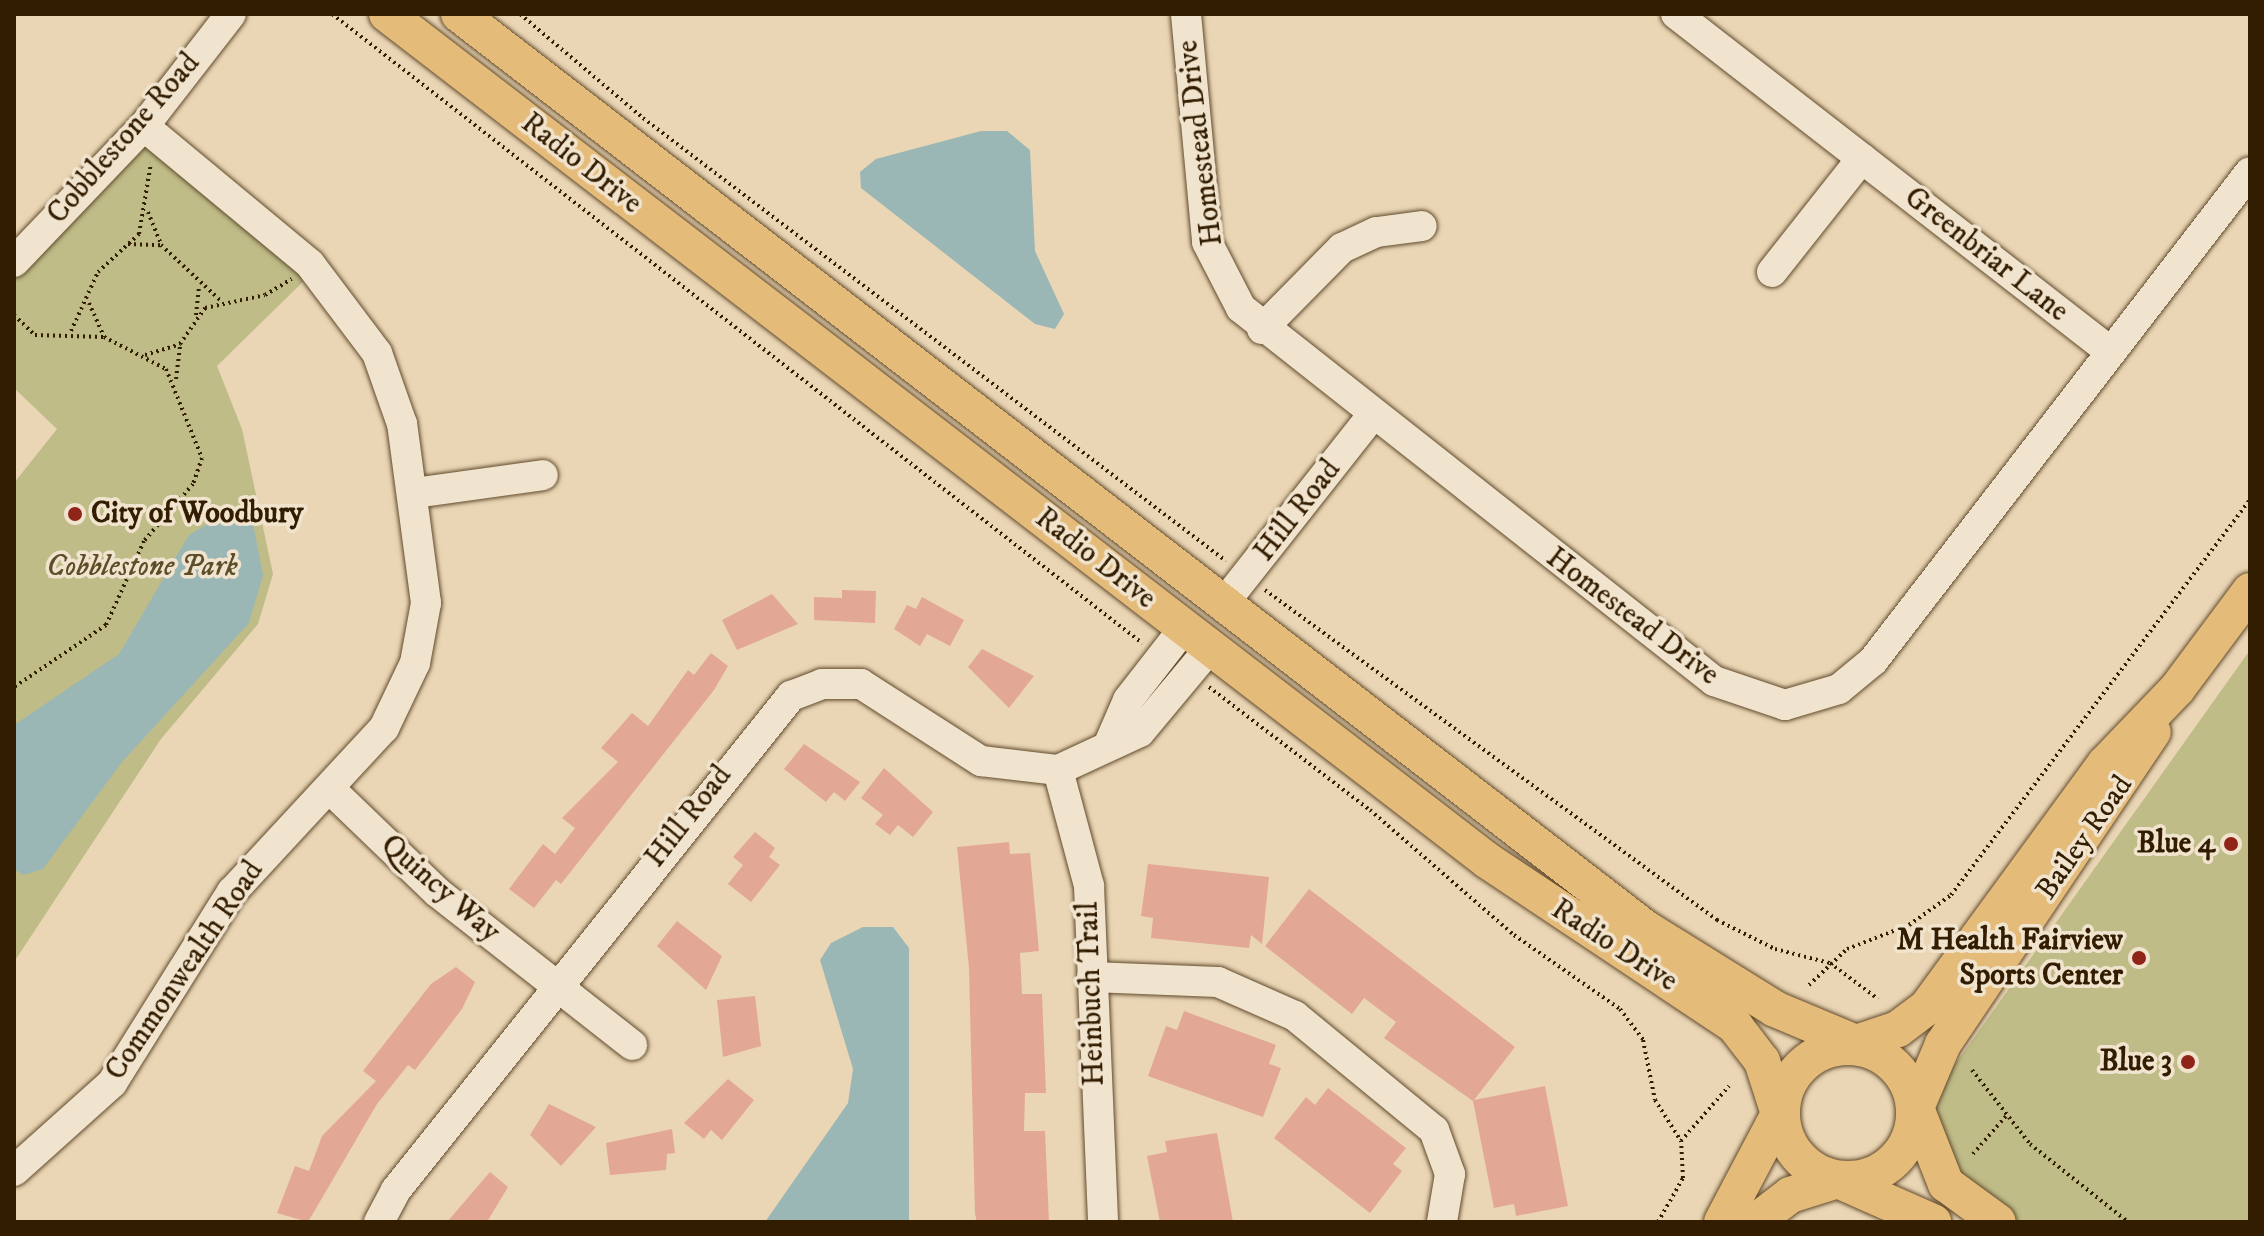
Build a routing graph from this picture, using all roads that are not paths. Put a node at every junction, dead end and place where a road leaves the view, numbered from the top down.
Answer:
1 (231, 14) edge
2 (387, 14) edge
3 (459, 14) edge
4 (1186, 14) edge
5 (1676, 14) edge
6 (148, 129) junction
7 (1862, 158) junction
8 (2250, 172) edge
9 (1422, 226) dead end
10 (14, 262) edge
11 (1772, 272) dead end
12 (1262, 329) junction
13 (2111, 352) junction
14 (1371, 417) junction
15 (543, 475) dead end
16 (414, 493) junction
17 (2250, 591) edge
18 (1224, 603) junction
19 (1197, 638) junction
20 (2177, 689) junction
21 (1058, 770) junction
22 (329, 788) junction
23 (1092, 977) junction
24 (556, 986) junction
25 (1856, 1043) junction
26 (632, 1045) dead end
27 (1916, 1108) junction
28 (1778, 1115) junction
29 (14, 1171) edge
30 (1839, 1180) junction
31 (379, 1222) edge
32 (1103, 1222) edge
33 (1442, 1222) edge
34 (1722, 1222) edge
35 (1755, 1222) edge
36 (1933, 1222) edge
37 (1998, 1222) edge

1 - 6 street, Cobblestone Road
2 - 19 main road, Radio Drive
3 - 18 main road, Radio Drive
4 - 12 street, Homestead Drive
5 - 7 street, Greenbriar Lane
6 - 10 street, Cobblestone Road
6 - 16 street, Commonwealth Road
7 - 11 street
7 - 13 street, Greenbriar Lane
8 - 13 street, Homestead Drive
9 - 12 street
12 - 14 street, Homestead Drive
13 - 14 street, Homestead Drive
14 - 18 street, Hill Road
15 - 16 street
16 - 22 street, Commonwealth Road
17 - 20 main road, Bailey Road
18 - 25 main road, Radio Drive
19 - 21 street
19 - 28 main road, Radio Drive
20 - 25 main road, Bailey Road
20 - 27 main road, Bailey Road
21 - 23 street, Heinbuch Trail
21 - 24 street, Hill Road
22 - 24 street, Quincy Way
22 - 29 street, Commonwealth Road
23 - 32 street, Heinbuch Trail
23 - 33 street
24 - 26 street, Quincy Way
24 - 31 street, Hill Road
25 - 27 main road
25 - 28 main road
27 - 30 main road
27 - 37 main road
28 - 30 main road
28 - 34 main road
30 - 35 main road
30 - 36 main road

